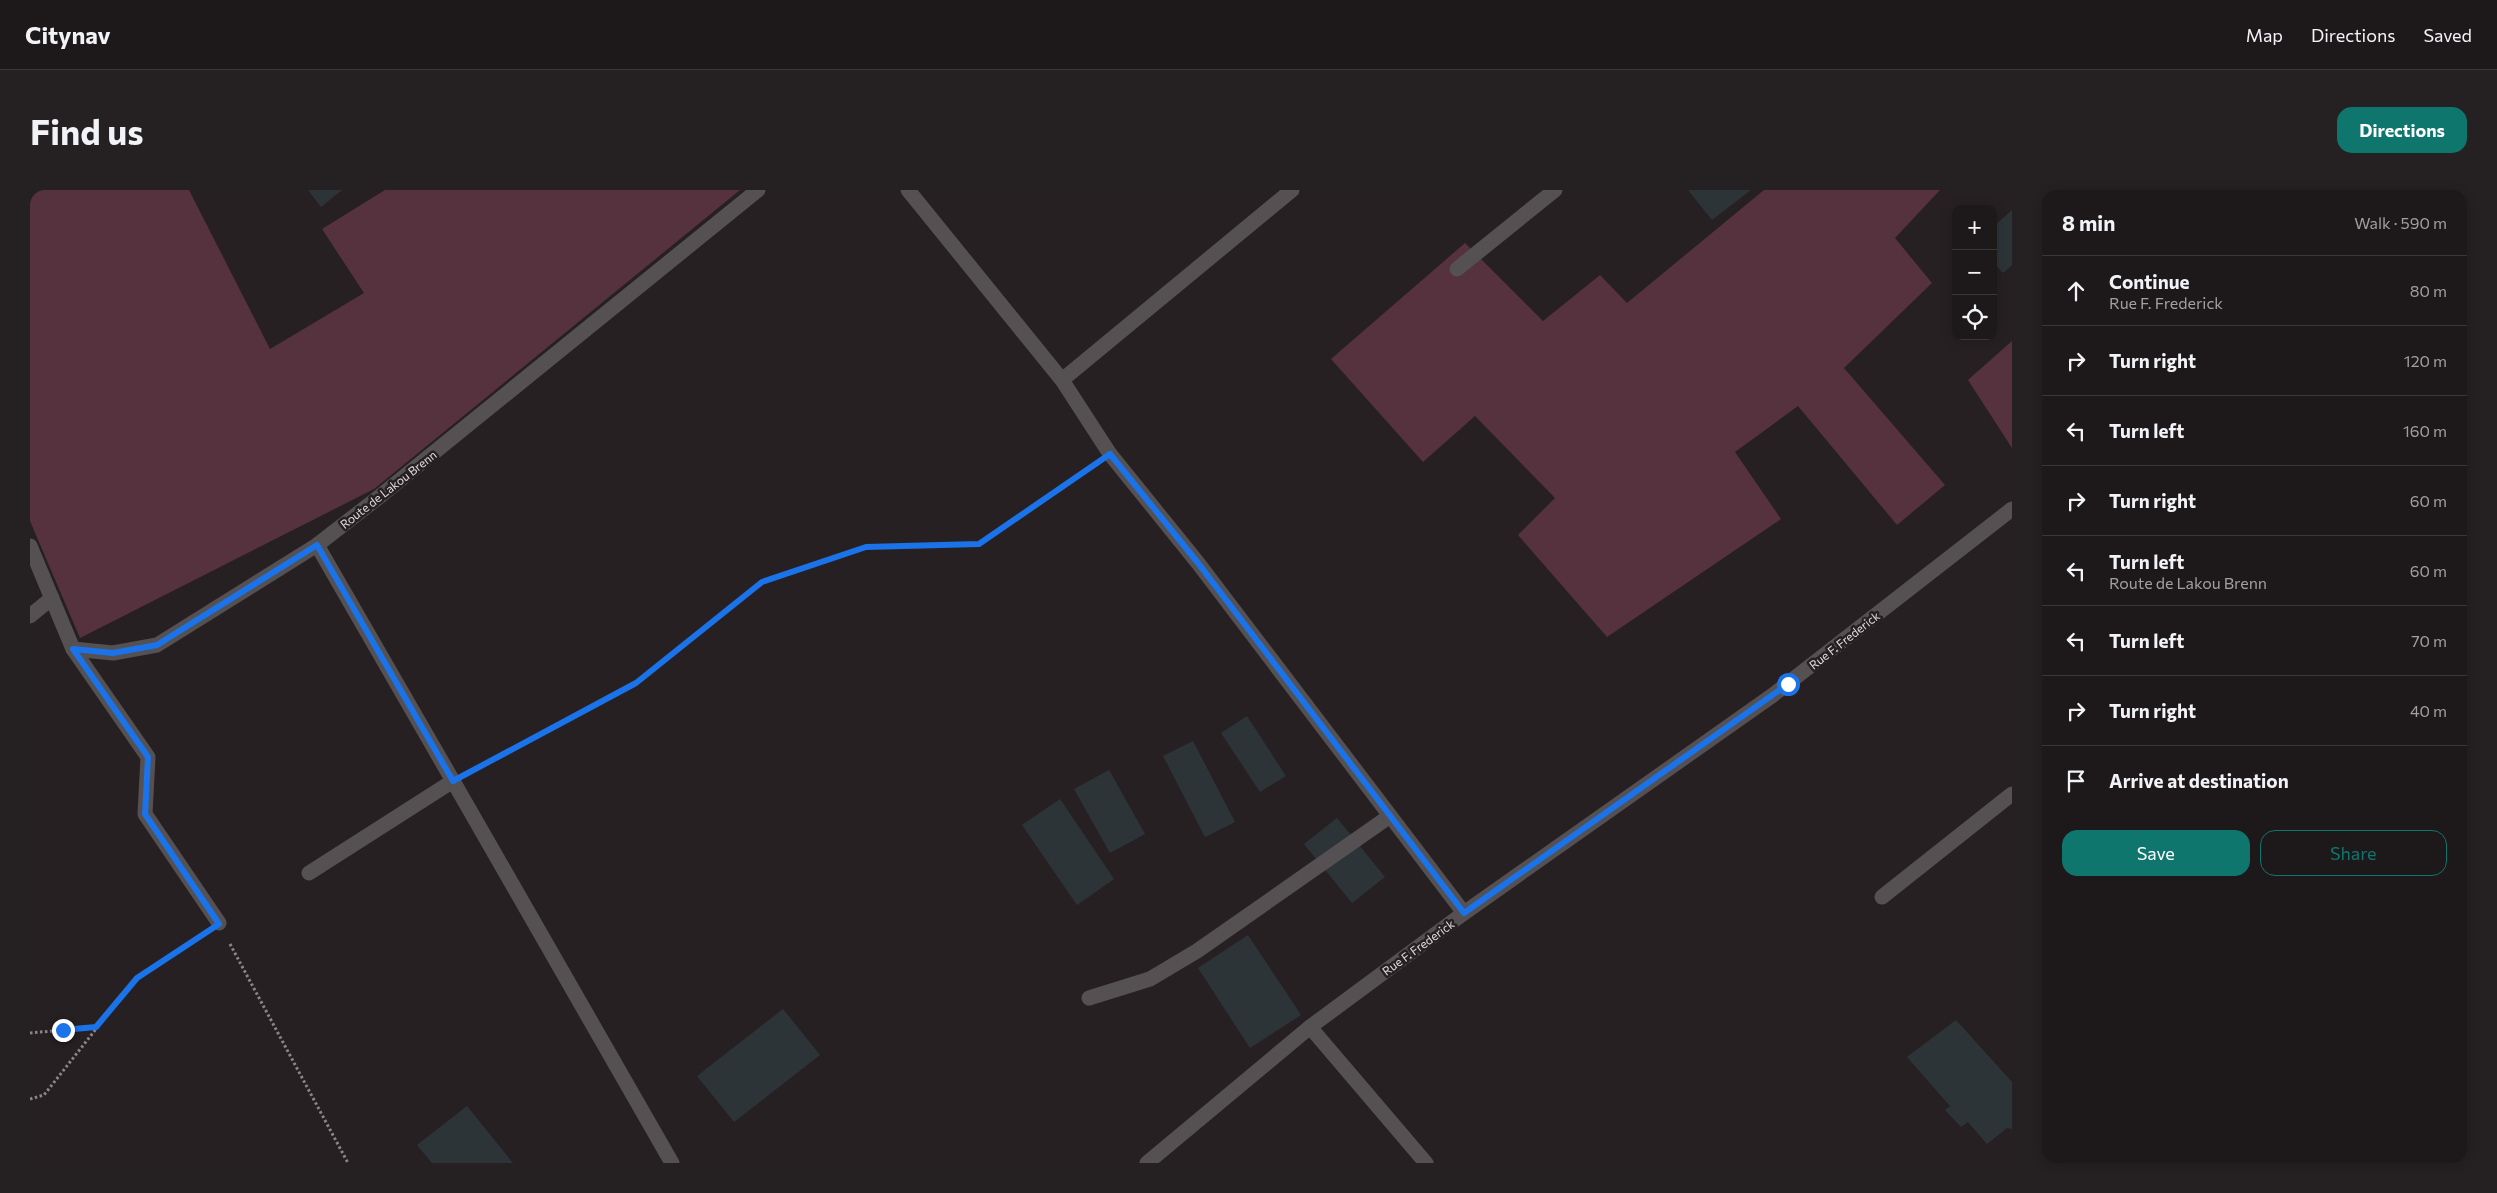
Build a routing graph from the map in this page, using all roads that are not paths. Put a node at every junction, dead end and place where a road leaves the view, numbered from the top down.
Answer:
1 (758, 190) edge
2 (908, 190) edge
3 (1292, 190) edge
4 (1554, 190) edge
5 (1456, 269) dead end
6 (1062, 380) junction
7 (2012, 510) edge
8 (317, 545) junction
9 (30, 546) edge
10 (52, 598) junction
11 (30, 616) edge
12 (73, 649) junction
13 (453, 781) junction
14 (2012, 794) edge
15 (1390, 816) junction
16 (309, 873) dead end
17 (1882, 897) dead end
18 (1464, 913) junction
19 (219, 924) road end
20 (1089, 998) dead end
21 (1310, 1027) junction
22 (672, 1162) edge
23 (1147, 1163) edge
24 (1426, 1163) edge

1 - 8 street, Route de Lakou Brenn
2 - 6 street
3 - 6 street
4 - 5 street
6 - 15 street
7 - 18 street, Rue F. Frederick
8 - 12 street, Route de Lakou Brenn
8 - 13 street
9 - 10 street
10 - 11 street
10 - 12 street
12 - 19 street
13 - 16 street
13 - 22 street
14 - 17 street
15 - 18 street
15 - 20 street
18 - 21 street, Rue F. Frederick
21 - 23 street, Rue F. Frederick
21 - 24 street

